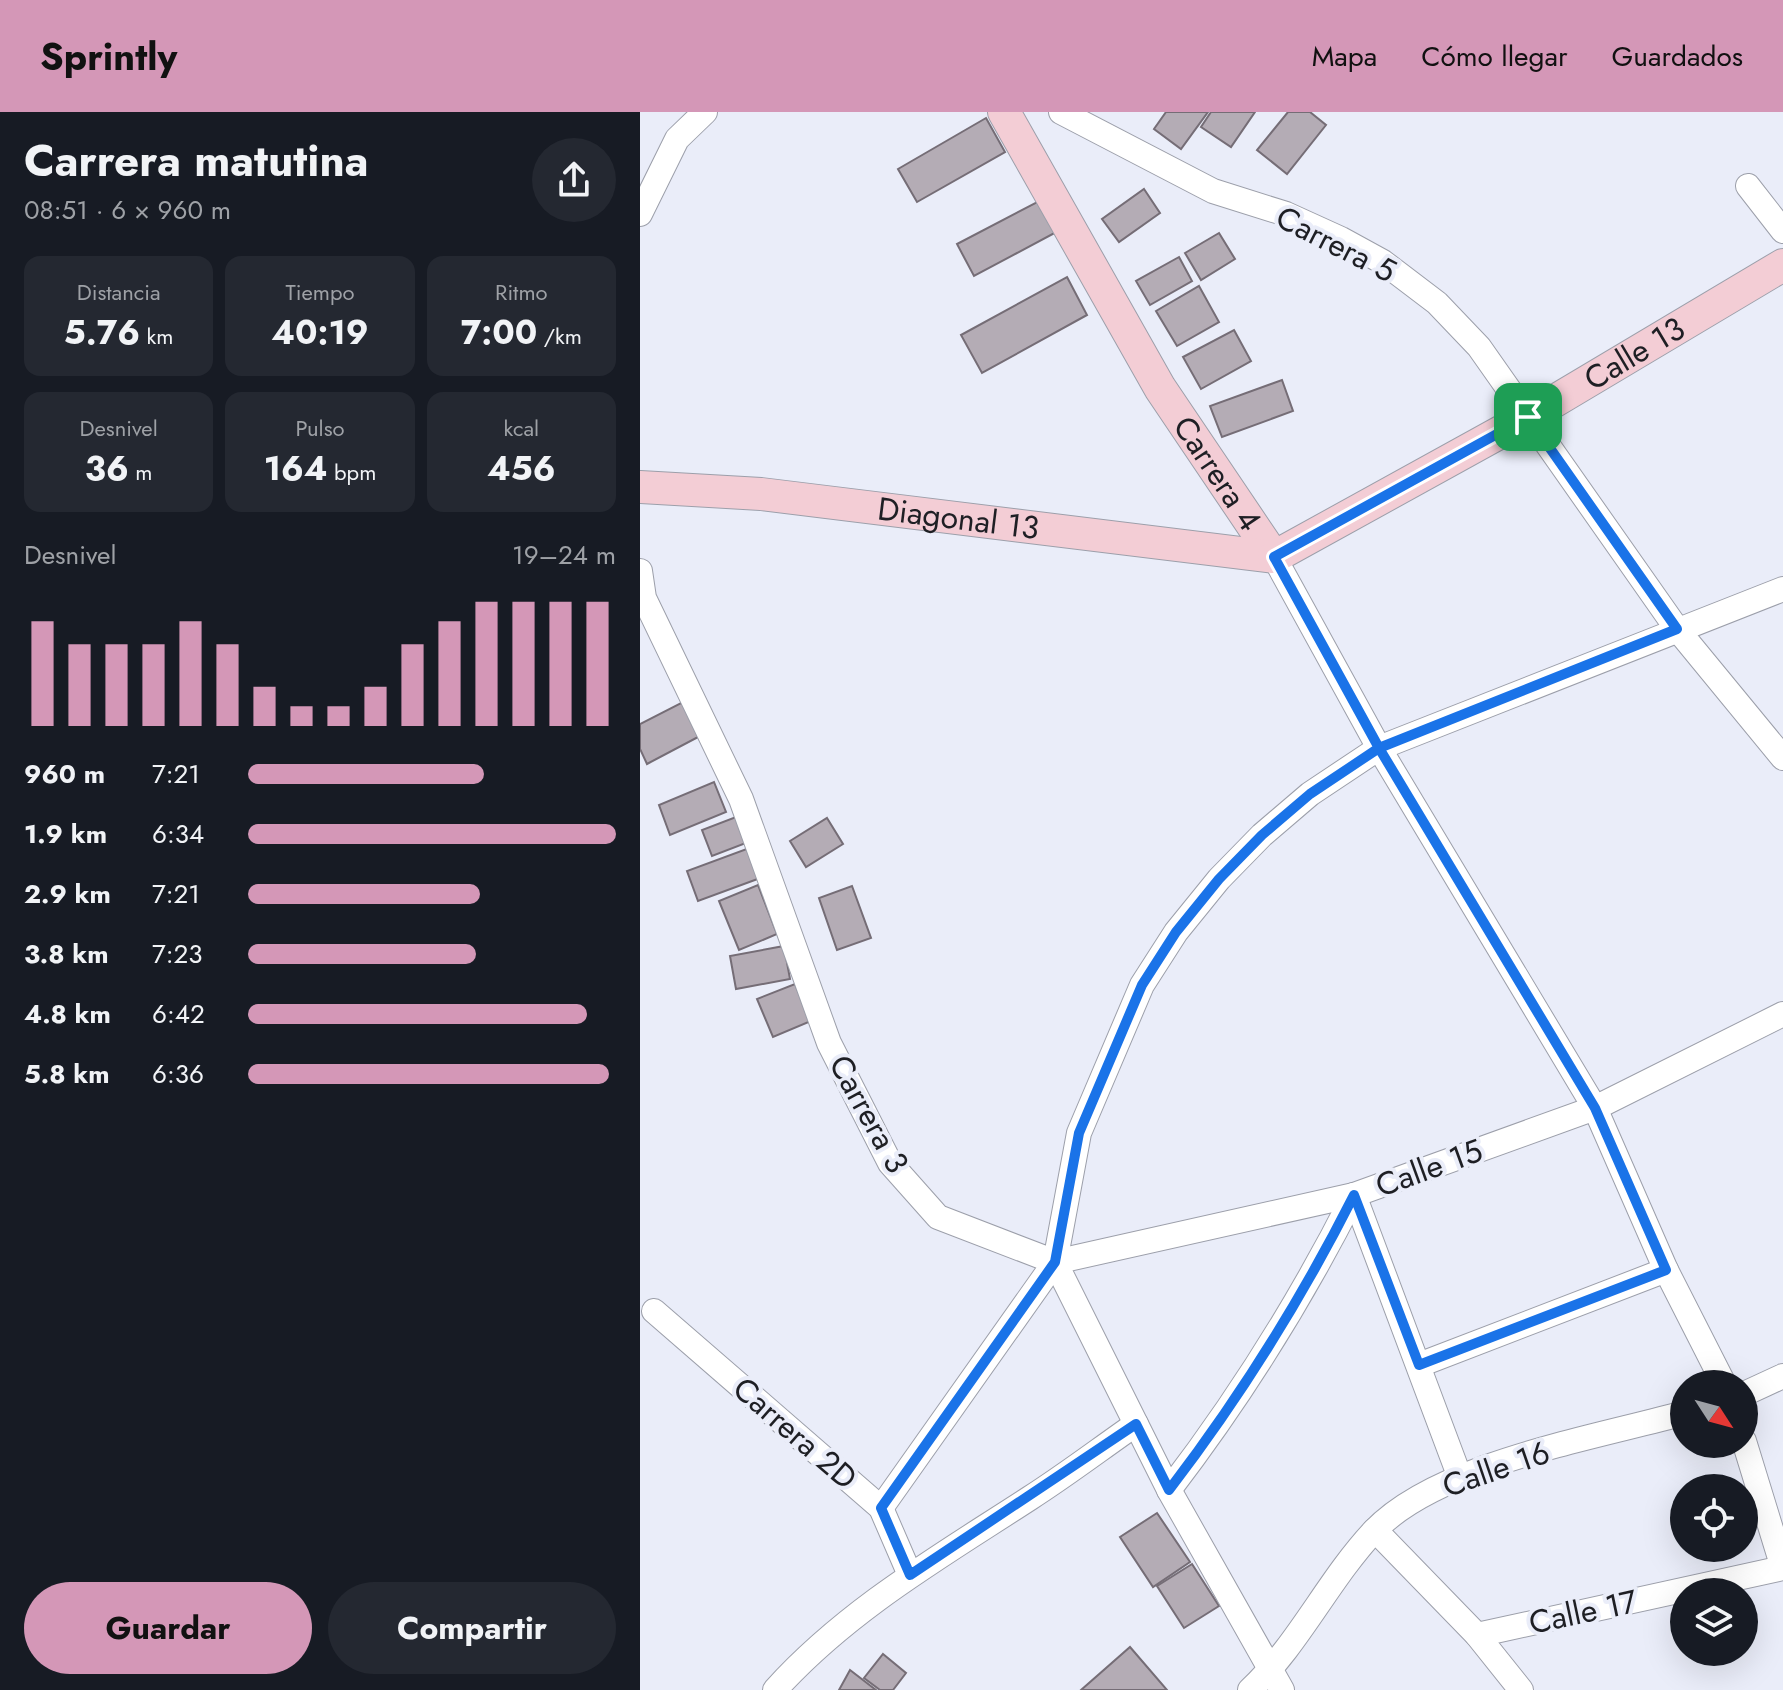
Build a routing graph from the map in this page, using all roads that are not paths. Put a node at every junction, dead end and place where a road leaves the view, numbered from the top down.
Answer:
1 (705, 112) edge
2 (1004, 112) edge
3 (1061, 112) edge
4 (1748, 186) dead end
5 (640, 214) edge
6 (1783, 231) edge
7 (1783, 265) edge
8 (1528, 417) junction
9 (640, 487) edge
10 (1274, 557) junction
11 (640, 571) edge
12 (1783, 589) edge
13 (1677, 629) junction
14 (1379, 748) junction
15 (1783, 758) edge
16 (1783, 1014) edge
17 (1595, 1108) junction
18 (1354, 1195) junction
19 (1055, 1262) junction
20 (1666, 1270) junction
21 (654, 1311) dead end
22 (1419, 1365) junction
23 (1717, 1370) edge
24 (1783, 1376) edge
25 (1758, 1388) edge
26 (1670, 1417) edge
27 (1136, 1424) junction
28 (1749, 1458) edge
29 (1459, 1475) junction
30 (1169, 1490) junction
31 (881, 1508) junction
32 (1375, 1530) junction
33 (1783, 1568) edge
34 (910, 1575) junction
35 (1477, 1635) junction
36 (1276, 1680) edge
37 (775, 1690) edge
38 (1250, 1690) edge
39 (1521, 1690) edge

1 - 5 street
2 - 10 street, Carrera 4
3 - 8 street, Carrera 5
4 - 6 street
7 - 8 street, Calle 13
8 - 10 street, Calle 13
8 - 13 street, Carrera 5
9 - 10 street, Diagonal 13
10 - 14 street, Carrera 4
11 - 19 street, Carrera 3
12 - 13 street
13 - 14 street
13 - 15 street, Carrera 5
14 - 17 street, Carrera 4
14 - 19 street
16 - 17 street, Calle 15
17 - 18 street, Calle 15
17 - 20 street, Carrera 4
18 - 19 street, Calle 15
18 - 22 street
18 - 30 street
19 - 27 street
19 - 31 street
20 - 22 street
20 - 23 street, Carrera 4
21 - 31 street, Carrera 2D
22 - 29 street
24 - 25 street
26 - 29 street, Calle 16
27 - 30 street
27 - 34 street
28 - 33 street
29 - 32 street, Calle 16
30 - 36 street
31 - 34 street, Carrera 2D
32 - 35 street
32 - 36 street, Calle 16
33 - 35 street, Calle 17
34 - 37 street
35 - 39 street
36 - 38 street, Calle 16

